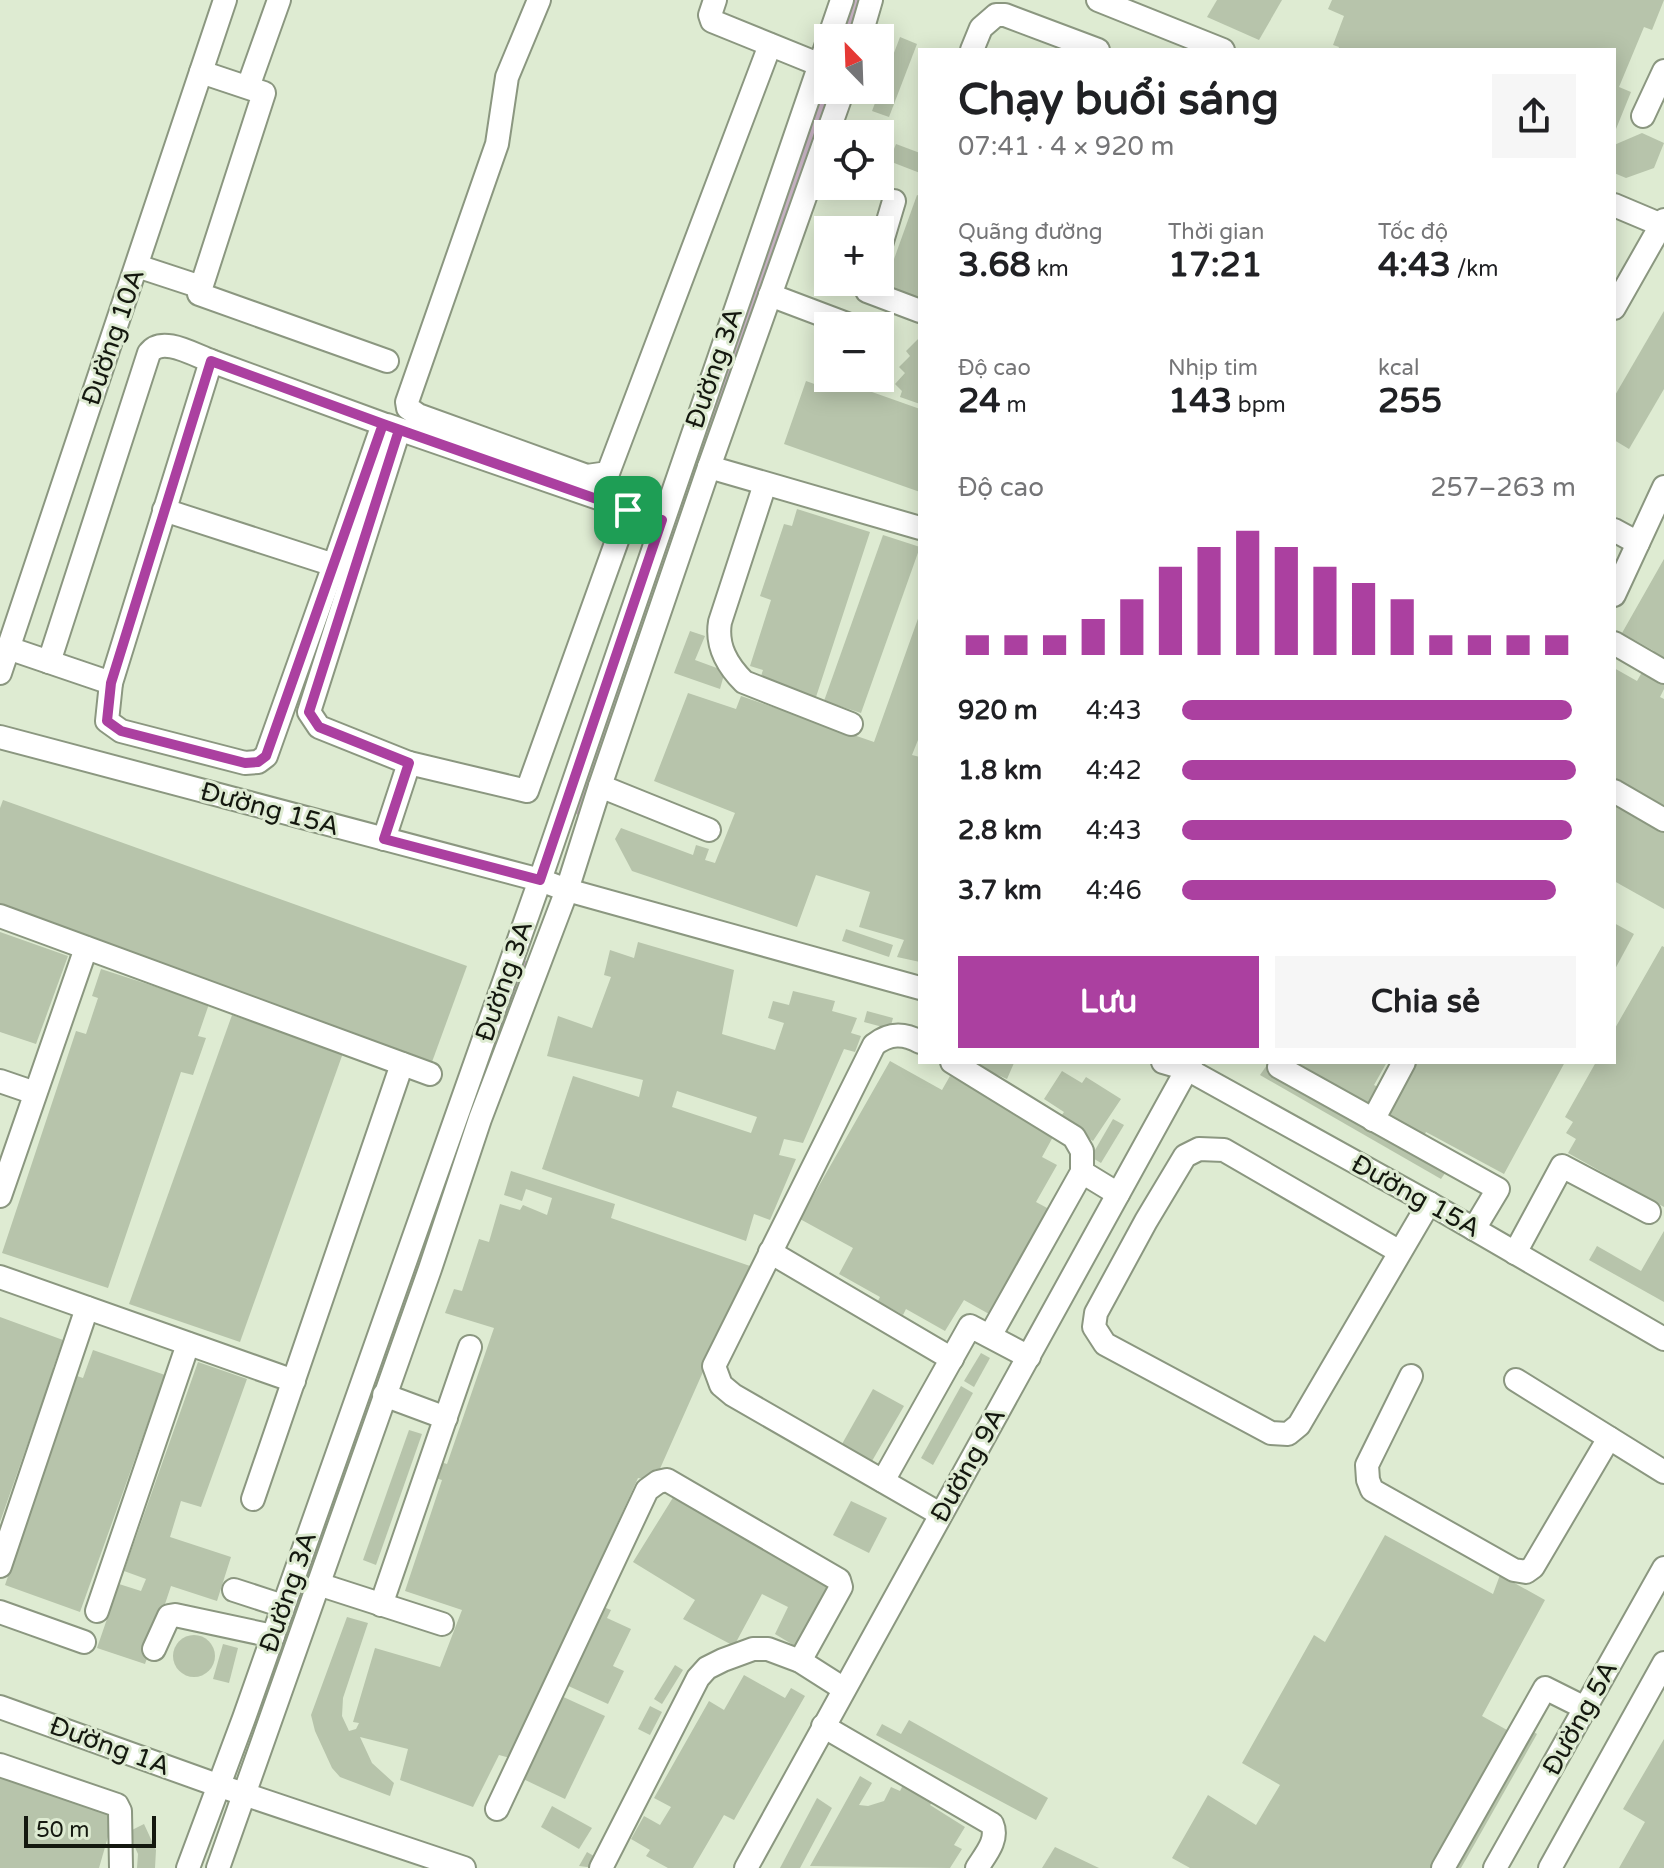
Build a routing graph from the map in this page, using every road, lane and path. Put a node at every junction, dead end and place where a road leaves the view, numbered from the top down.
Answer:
1 (225, 0) edge
2 (279, 0) edge
3 (539, 0) edge
4 (715, 0) edge
5 (842, 0) edge
6 (871, 0) edge
7 (1098, 0) edge
8 (833, 24) edge
9 (864, 24) edge
10 (770, 45) junction
11 (973, 48) edge
12 (1093, 48) edge
13 (1218, 48) edge
14 (814, 62) edge
15 (1664, 71) edge
16 (201, 72) junction
17 (814, 76) edge
18 (248, 87) junction
19 (838, 104) edge
20 (1643, 116) dead end
21 (894, 201) dead end
22 (1616, 206) edge
23 (890, 216) edge
24 (1663, 223) edge
25 (137, 266) junction
26 (201, 287) junction
27 (770, 295) junction
28 (889, 296) edge
29 (1616, 303) edge
30 (918, 310) edge
31 (816, 312) edge
32 (211, 361) junction
33 (387, 361) dead end
34 (391, 427) junction
35 (709, 467) junction
36 (765, 484) junction
37 (1664, 487) edge
38 (164, 510) junction
39 (628, 510) junction
40 (662, 520) junction
41 (1656, 525) edge
42 (918, 527) edge
43 (1616, 531) edge
44 (1638, 543) junction
45 (334, 565) junction
46 (1616, 591) edge
47 (1616, 644) edge
48 (8, 648) junction
49 (49, 662) junction
50 (1664, 672) edge
51 (0, 673) edge
52 (111, 683) junction
53 (851, 724) dead end
54 (0, 737) edge
55 (409, 763) junction
56 (600, 786) junction
57 (1616, 792) edge
58 (1664, 820) edge
59 (709, 830) dead end
60 (384, 839) junction
61 (540, 880) junction
62 (567, 890) junction
63 (0, 916) edge
64 (86, 948) junction
65 (918, 987) edge
66 (918, 1041) edge
67 (402, 1064) junction
68 (955, 1064) edge
69 (1280, 1064) edge
70 (1403, 1064) edge
71 (1189, 1066) edge
72 (430, 1074) dead end
73 (0, 1081) edge
74 (35, 1093) junction
75 (1373, 1120) junction
76 (1082, 1172) junction
77 (1118, 1194) junction
78 (0, 1196) edge
79 (1429, 1203) junction
80 (1649, 1212) dead end
81 (1474, 1229) junction
82 (770, 1252) junction
83 (1400, 1252) junction
84 (1515, 1253) junction
85 (0, 1277) edge
86 (87, 1308) junction
87 (990, 1336) junction
88 (1664, 1339) edge
89 (188, 1344) junction
90 (470, 1347) dead end
91 (1029, 1357) junction
92 (952, 1359) junction
93 (1411, 1376) dead end
94 (1516, 1380) dead end
95 (294, 1381) junction
96 (384, 1395) junction
97 (446, 1418) junction
98 (1609, 1438) junction
99 (1664, 1472) edge
100 (883, 1481) junction
101 (253, 1499) dead end
102 (940, 1514) junction
103 (0, 1566) edge
104 (1664, 1568) edge
105 (318, 1584) junction
106 (234, 1590) dead end
107 (381, 1605) junction
108 (283, 1606) junction
109 (97, 1611) dead end
110 (0, 1612) edge
111 (442, 1624) dead end
112 (273, 1636) junction
113 (84, 1642) dead end
114 (154, 1649) dead end
115 (800, 1661) junction
116 (1664, 1663) edge
117 (844, 1689) junction
118 (0, 1707) edge
119 (1585, 1708) junction
120 (823, 1726) junction
121 (0, 1765) edge
122 (220, 1786) junction
123 (244, 1793) junction
124 (497, 1809) dead end
125 (121, 1868) edge
126 (188, 1868) edge
127 (218, 1868) edge
128 (464, 1868) edge
129 (601, 1868) edge
130 (746, 1868) edge
131 (977, 1868) edge
132 (1443, 1868) edge
133 (1495, 1868) edge
134 (1550, 1868) edge

1 - 16 street, Đường 10A
2 - 18 street
3 - 10 street
4 - 10 street
5 - 8 street, Đường 3A
6 - 9 street
7 - 13 street
10 - 14 street
11 - 12 street
15 - 20 street
16 - 18 street
16 - 25 street, Đường 10A
17 - 40 street, Đường 3A
18 - 26 street
19 - 27 street, Đường 3A
21 - 23 street
22 - 24 street
24 - 29 street
25 - 26 street
25 - 48 street, Đường 10A
26 - 33 street
27 - 31 street
27 - 35 street, Đường 3A
28 - 30 street
32 - 34 street
32 - 38 street
32 - 49 street
34 - 39 street
34 - 45 street
34 - 55 street
35 - 36 street
35 - 56 street, Đường 3A
36 - 42 street
36 - 53 street
37 - 41 street
38 - 45 street
38 - 52 street
39 - 40 street
39 - 55 street
40 - 61 street, Đường 3A
41 - 44 street
43 - 44 street
44 - 46 street
45 - 52 street
47 - 50 street
48 - 49 street
48 - 51 street, Đường 10A
49 - 52 street
54 - 60 street, Đường 15A
55 - 60 street
56 - 59 street
56 - 62 street, Đường 3A
57 - 58 street
60 - 61 street, Đường 15A
61 - 62 street, Đường 15A
61 - 108 street, Đường 3A
62 - 65 street
62 - 96 street, Đường 3A
63 - 64 street
64 - 67 street
64 - 74 street
66 - 82 street
67 - 72 street
67 - 95 street
68 - 76 street
69 - 75 street
70 - 75 street
71 - 77 street, Đường 9A
71 - 79 street, Đường 15A
73 - 74 street
74 - 78 street
75 - 81 street
76 - 77 street
76 - 87 street
77 - 91 street, Đường 9A
79 - 81 street, Đường 15A
79 - 83 street
80 - 84 street
81 - 84 street, Đường 15A
82 - 92 street
82 - 100 street
83 - 83 street
84 - 88 street, Đường 15A
85 - 86 street
86 - 89 street
86 - 103 street
87 - 91 street
87 - 92 street
89 - 95 street
89 - 109 street
90 - 97 street
91 - 102 street, Đường 9A
92 - 100 street
93 - 98 street
94 - 98 street
95 - 101 street
96 - 97 street
96 - 105 street, Đường 3A
97 - 107 street
98 - 99 street
100 - 102 street
102 - 117 street, Đường 9A
104 - 119 street, Đường 5A
105 - 107 street
105 - 123 street, Đường 3A
106 - 108 street
107 - 111 street
108 - 112 street, Đường 3A
110 - 113 street
112 - 114 street
112 - 122 street, Đường 3A
115 - 117 street
115 - 124 street
115 - 129 street
116 - 134 street
117 - 120 street, Đường 9A
118 - 122 street, Đường 1A
119 - 132 street
119 - 133 street, Đường 5A
120 - 130 street, Đường 9A
120 - 131 street
121 - 125 street
122 - 123 street, Đường 1A
122 - 126 street, Đường 3A
123 - 127 street, Đường 3A
123 - 128 street

